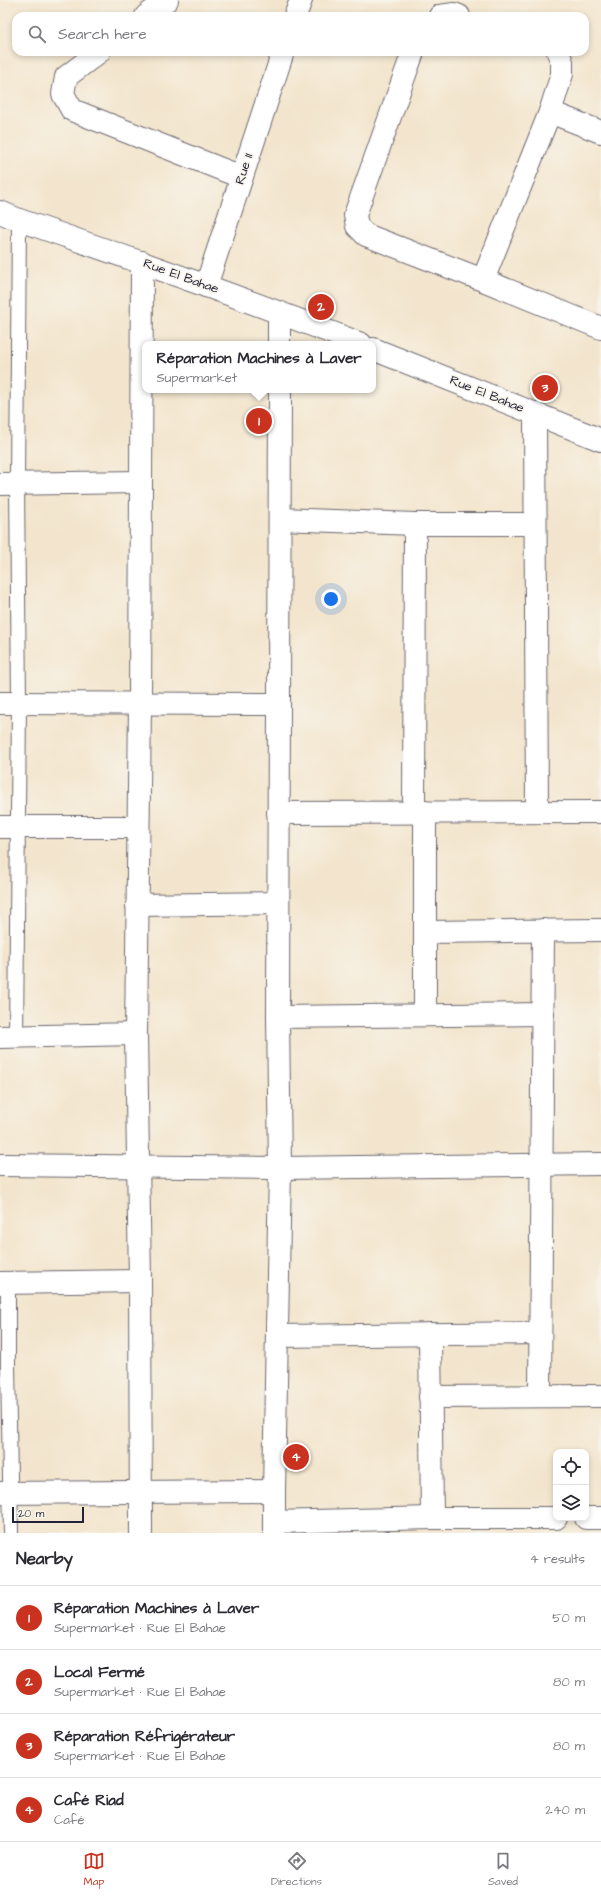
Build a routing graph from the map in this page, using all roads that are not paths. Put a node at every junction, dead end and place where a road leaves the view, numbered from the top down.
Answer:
1 (167, 0) edge
2 (301, 0) edge
3 (151, 12) edge
4 (297, 12) edge
5 (94, 56) edge
6 (282, 56) edge
7 (412, 56) edge
8 (560, 56) edge
9 (550, 112) junction
10 (601, 132) edge
11 (241, 177) junction
12 (9, 216) edge
13 (142, 262) junction
14 (483, 280) junction
15 (206, 286) junction
16 (279, 312) junction
17 (601, 328) edge
18 (280, 341) edge
19 (353, 341) edge
20 (376, 350) edge
21 (280, 393) edge
22 (535, 413) junction
23 (601, 440) edge
24 (140, 482) junction
25 (8, 484) edge
26 (280, 520) junction
27 (415, 524) junction
28 (535, 524) junction
29 (9, 703) edge
30 (140, 704) junction
31 (279, 704) junction
32 (420, 812) junction
33 (537, 812) junction
34 (601, 812) edge
35 (278, 813) junction
36 (8, 827) edge
37 (137, 827) junction
38 (278, 902) junction
39 (137, 906) junction
40 (543, 930) junction
41 (601, 930) edge
42 (425, 932) junction
43 (543, 1014) junction
44 (425, 1015) junction
45 (278, 1017) junction
46 (136, 1034) junction
47 (8, 1037) edge
48 (601, 1164) edge
49 (0, 1165) edge
50 (542, 1165) junction
51 (138, 1166) junction
52 (280, 1168) junction
53 (140, 1281) junction
54 (4, 1283) edge
55 (540, 1333) junction
56 (430, 1334) junction
57 (277, 1336) junction
58 (540, 1396) junction
59 (601, 1396) edge
60 (430, 1397) junction
61 (274, 1491) junction
62 (140, 1492) junction
63 (6, 1493) edge
64 (553, 1518) edge
65 (589, 1518) edge
66 (601, 1518) edge
67 (563, 1521) edge
68 (418, 1523) edge
69 (274, 1527) edge
70 (12, 1533) edge
71 (141, 1533) edge
72 (563, 1533) edge

1 - 3 street
2 - 4 street
5 - 11 street
6 - 11 street, Rue 11
7 - 14 street
8 - 9 street
9 - 10 street
9 - 14 street
11 - 15 street, Rue 11
12 - 13 street, Rue El Bahae
12 - 25 lane
13 - 15 street, Rue El Bahae
13 - 24 street
14 - 17 street
15 - 16 street, Rue El Bahae
16 - 18 street
16 - 19 street, Rue El Bahae
20 - 22 street, Rue El Bahae
21 - 26 street
22 - 23 street, Rue El Bahae
22 - 28 street
24 - 25 street
24 - 30 street
25 - 29 lane
26 - 27 street
26 - 31 street
27 - 28 street
27 - 32 street
28 - 33 street
29 - 30 street
29 - 36 lane
30 - 31 street
30 - 37 street
31 - 35 street
32 - 33 street
32 - 35 street
32 - 42 street
33 - 34 street
35 - 38 street
36 - 37 street
36 - 47 lane
37 - 39 street
38 - 39 street
38 - 45 street
39 - 46 street
40 - 41 street
40 - 42 street
40 - 43 street
42 - 44 street
43 - 44 street
43 - 50 street
44 - 45 street
45 - 52 street
46 - 47 street
46 - 51 street
48 - 50 street
49 - 51 street
50 - 52 street
50 - 55 street
51 - 52 street
51 - 53 street
52 - 57 street
53 - 54 street
53 - 62 street
54 - 63 lane
55 - 56 street
55 - 58 street
56 - 57 street
56 - 60 street
57 - 61 street
58 - 59 street
58 - 60 street
60 - 68 street
61 - 62 street
61 - 69 street
62 - 63 street
62 - 71 street
63 - 70 lane
64 - 68 street
65 - 66 street
67 - 72 street
68 - 69 street

